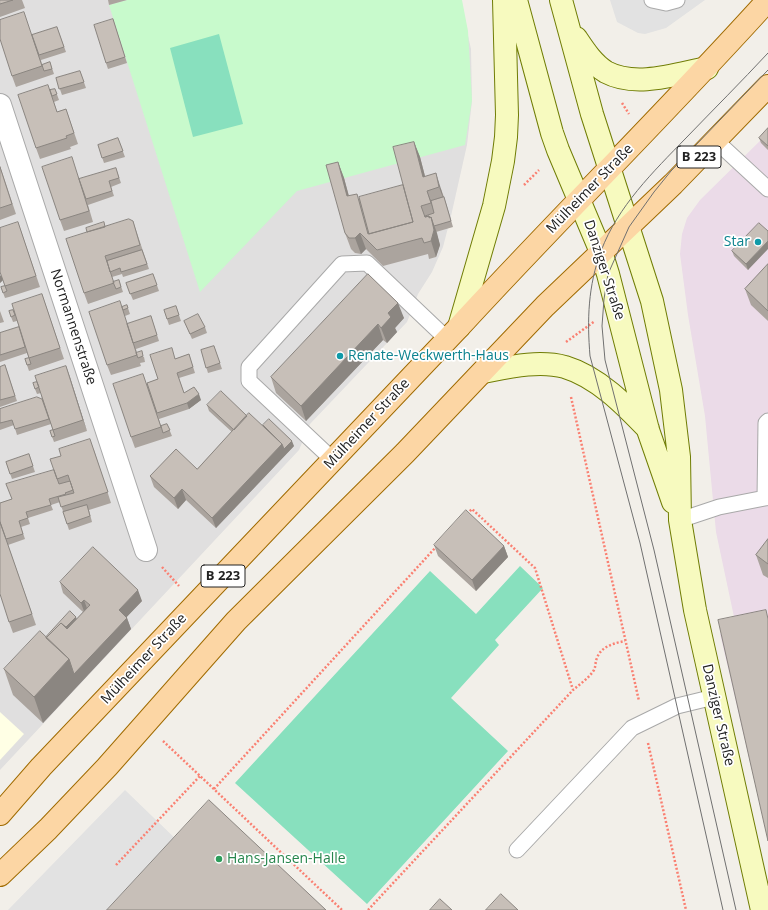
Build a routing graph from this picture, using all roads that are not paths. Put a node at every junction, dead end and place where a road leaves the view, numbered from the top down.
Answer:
1 (504, 0) edge
2 (516, 0) edge
3 (561, 0) edge
4 (652, 0) edge
5 (677, 0) edge
6 (768, 0) edge
7 (569, 28) junction
8 (707, 68) junction
9 (768, 86) edge
10 (0, 105) edge
11 (716, 140) junction
12 (609, 170) junction
13 (768, 189) edge
14 (579, 200) junction
15 (629, 227) junction
16 (601, 252) junction
17 (453, 333) junction
18 (483, 372) junction
19 (768, 421) edge
20 (648, 430) junction
21 (333, 460) junction
22 (680, 520) junction
23 (146, 550) road end
24 (714, 697) junction
25 (0, 814) edge
26 (516, 850) dead end
27 (0, 875) edge
28 (762, 910) edge

1 - 17 main road
2 - 14 main road, Danziger Straße
3 - 7 main road, Danziger Straße
4 - 5 lane
6 - 8 main road, Mülheimer Straße / B 223
7 - 8 main road
7 - 12 main road, Danziger Straße
8 - 12 main road, Mülheimer Straße / B 223
9 - 11 main road, B 223
10 - 23 street, Normannenstraße
11 - 13 lane
11 - 15 main road, B 223
12 - 14 main road, Mülheimer Straße / B 223
12 - 15 main road, Danziger Straße
14 - 16 main road, Danziger Straße
14 - 17 main road, Mülheimer Straße / B 223
15 - 16 main road, B 223
15 - 22 main road, Danziger Straße
16 - 18 main road, B 223
16 - 20 main road, Danziger Straße
17 - 21 main road, Mülheimer Straße / B 223
17 - 21 lane
18 - 20 main road
18 - 27 main road, B 223
19 - 22 lane
20 - 22 main road, Danziger Straße
21 - 25 main road, Mülheimer Straße / B 223
22 - 24 main road, Danziger Straße
24 - 26 lane
24 - 28 main road, Danziger Straße

